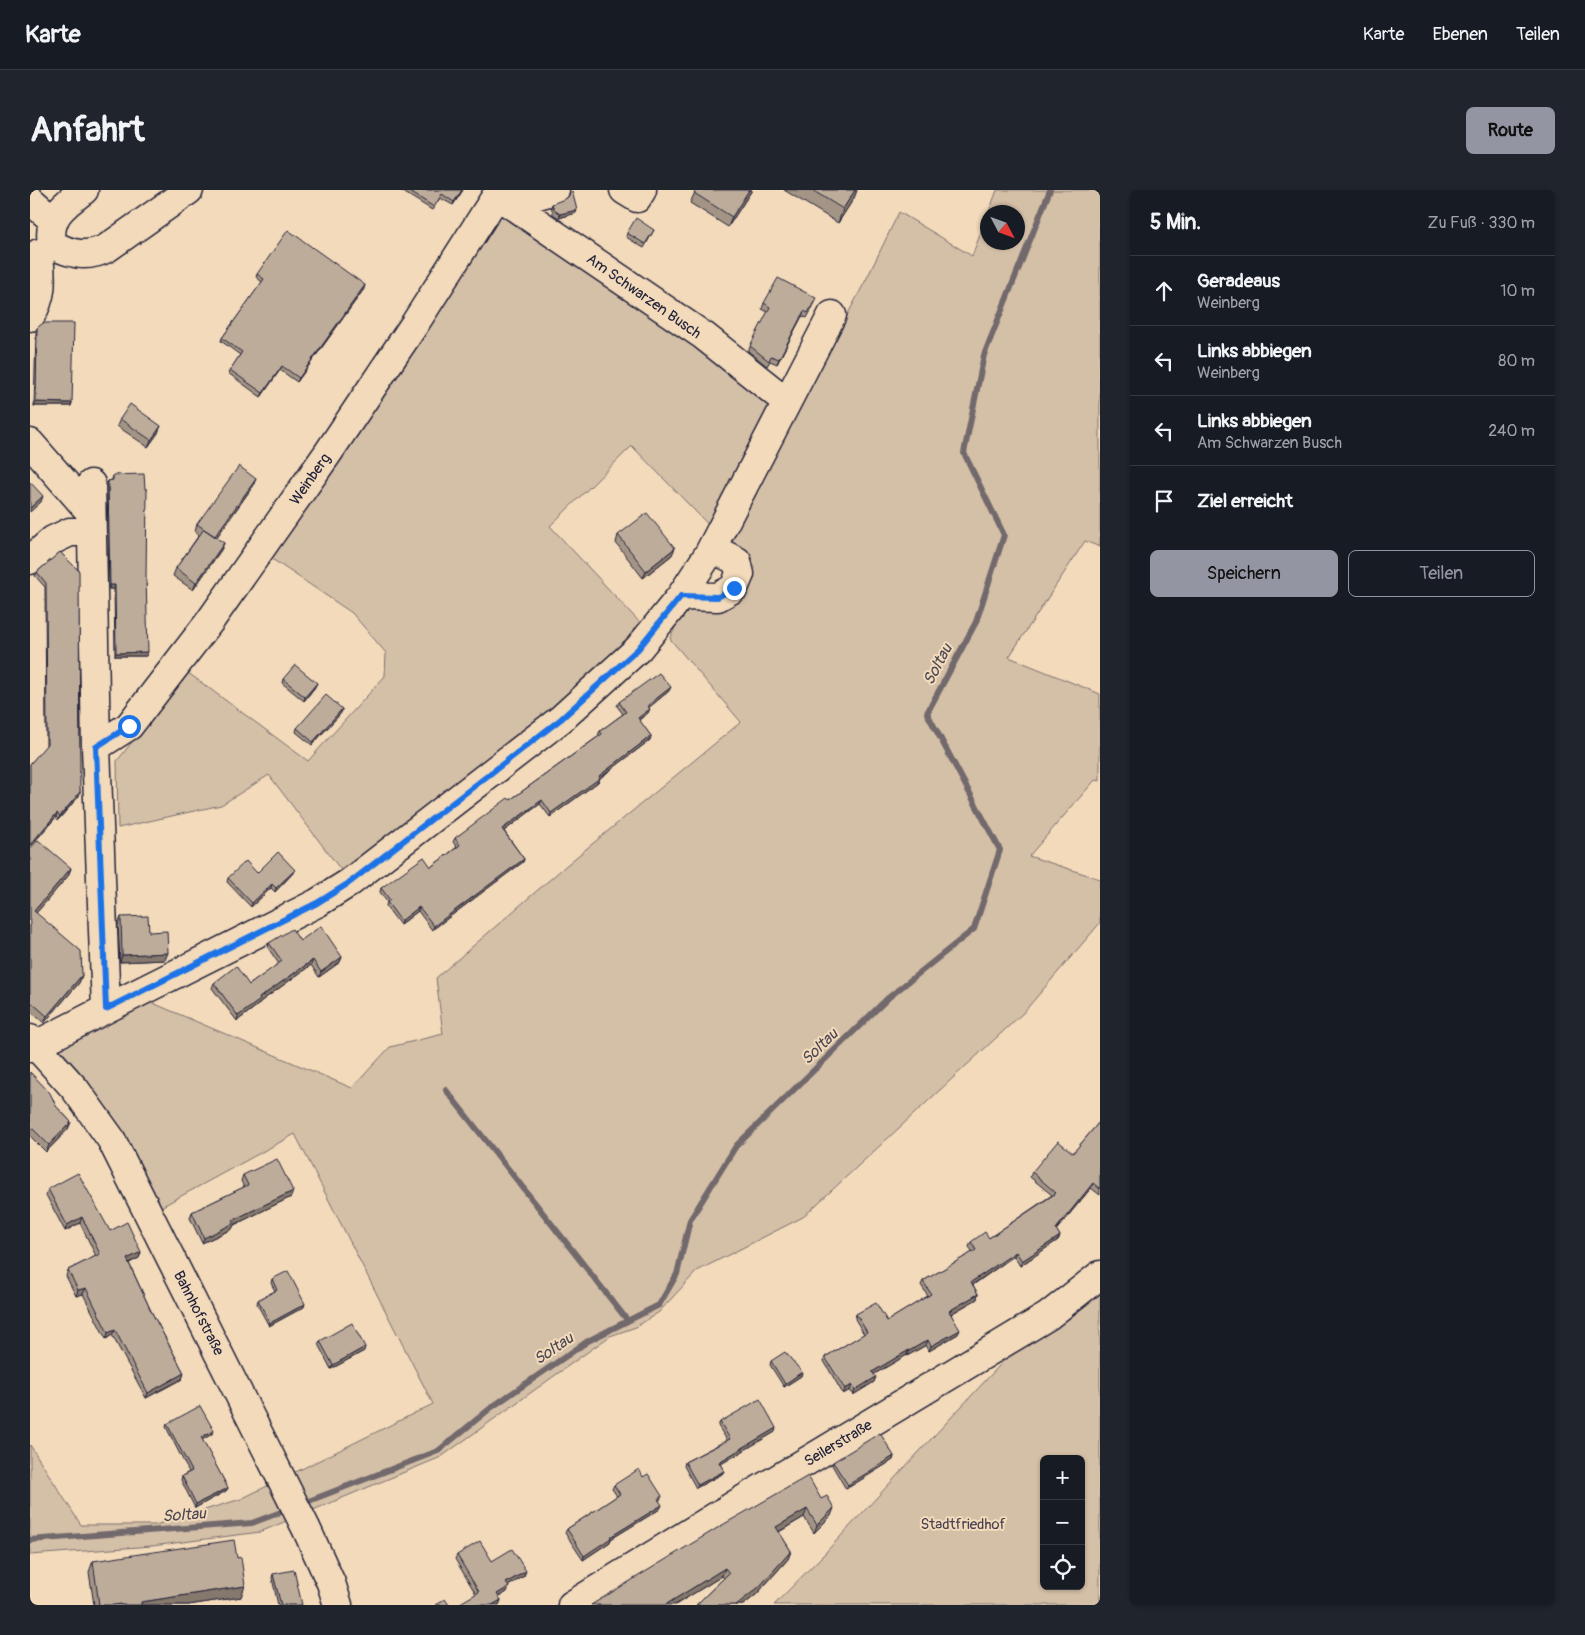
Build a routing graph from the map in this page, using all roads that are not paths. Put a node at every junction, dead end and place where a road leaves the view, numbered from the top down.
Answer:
1 (84, 190) edge
2 (189, 190) edge
3 (555, 190) edge
4 (624, 190) edge
5 (642, 190) edge
6 (503, 196) edge
7 (30, 200) edge
8 (44, 244) edge
9 (832, 316) dead end
10 (30, 317) edge
11 (787, 402) junction
12 (30, 443) edge
13 (91, 484) dead end
14 (91, 523) junction
15 (708, 555) junction
16 (30, 560) edge
17 (681, 596) junction
18 (96, 747) junction
19 (106, 1009) junction
20 (32, 1044) edge
21 (1100, 1275) edge
22 (338, 1605) edge
23 (572, 1605) edge

1 - 8 street
2 - 8 street
3 - 6 street
4 - 5 street
6 - 11 street, Am Schwarzen Busch
6 - 18 street, Weinberg
7 - 8 street
8 - 10 street
9 - 11 street
11 - 15 street
12 - 14 street
13 - 14 street
14 - 16 street
14 - 18 street
15 - 17 street
15 - 17 street
17 - 19 street
18 - 19 street
19 - 20 street
20 - 22 street, Bahnhofstraße
21 - 23 street, Seilerstraße

